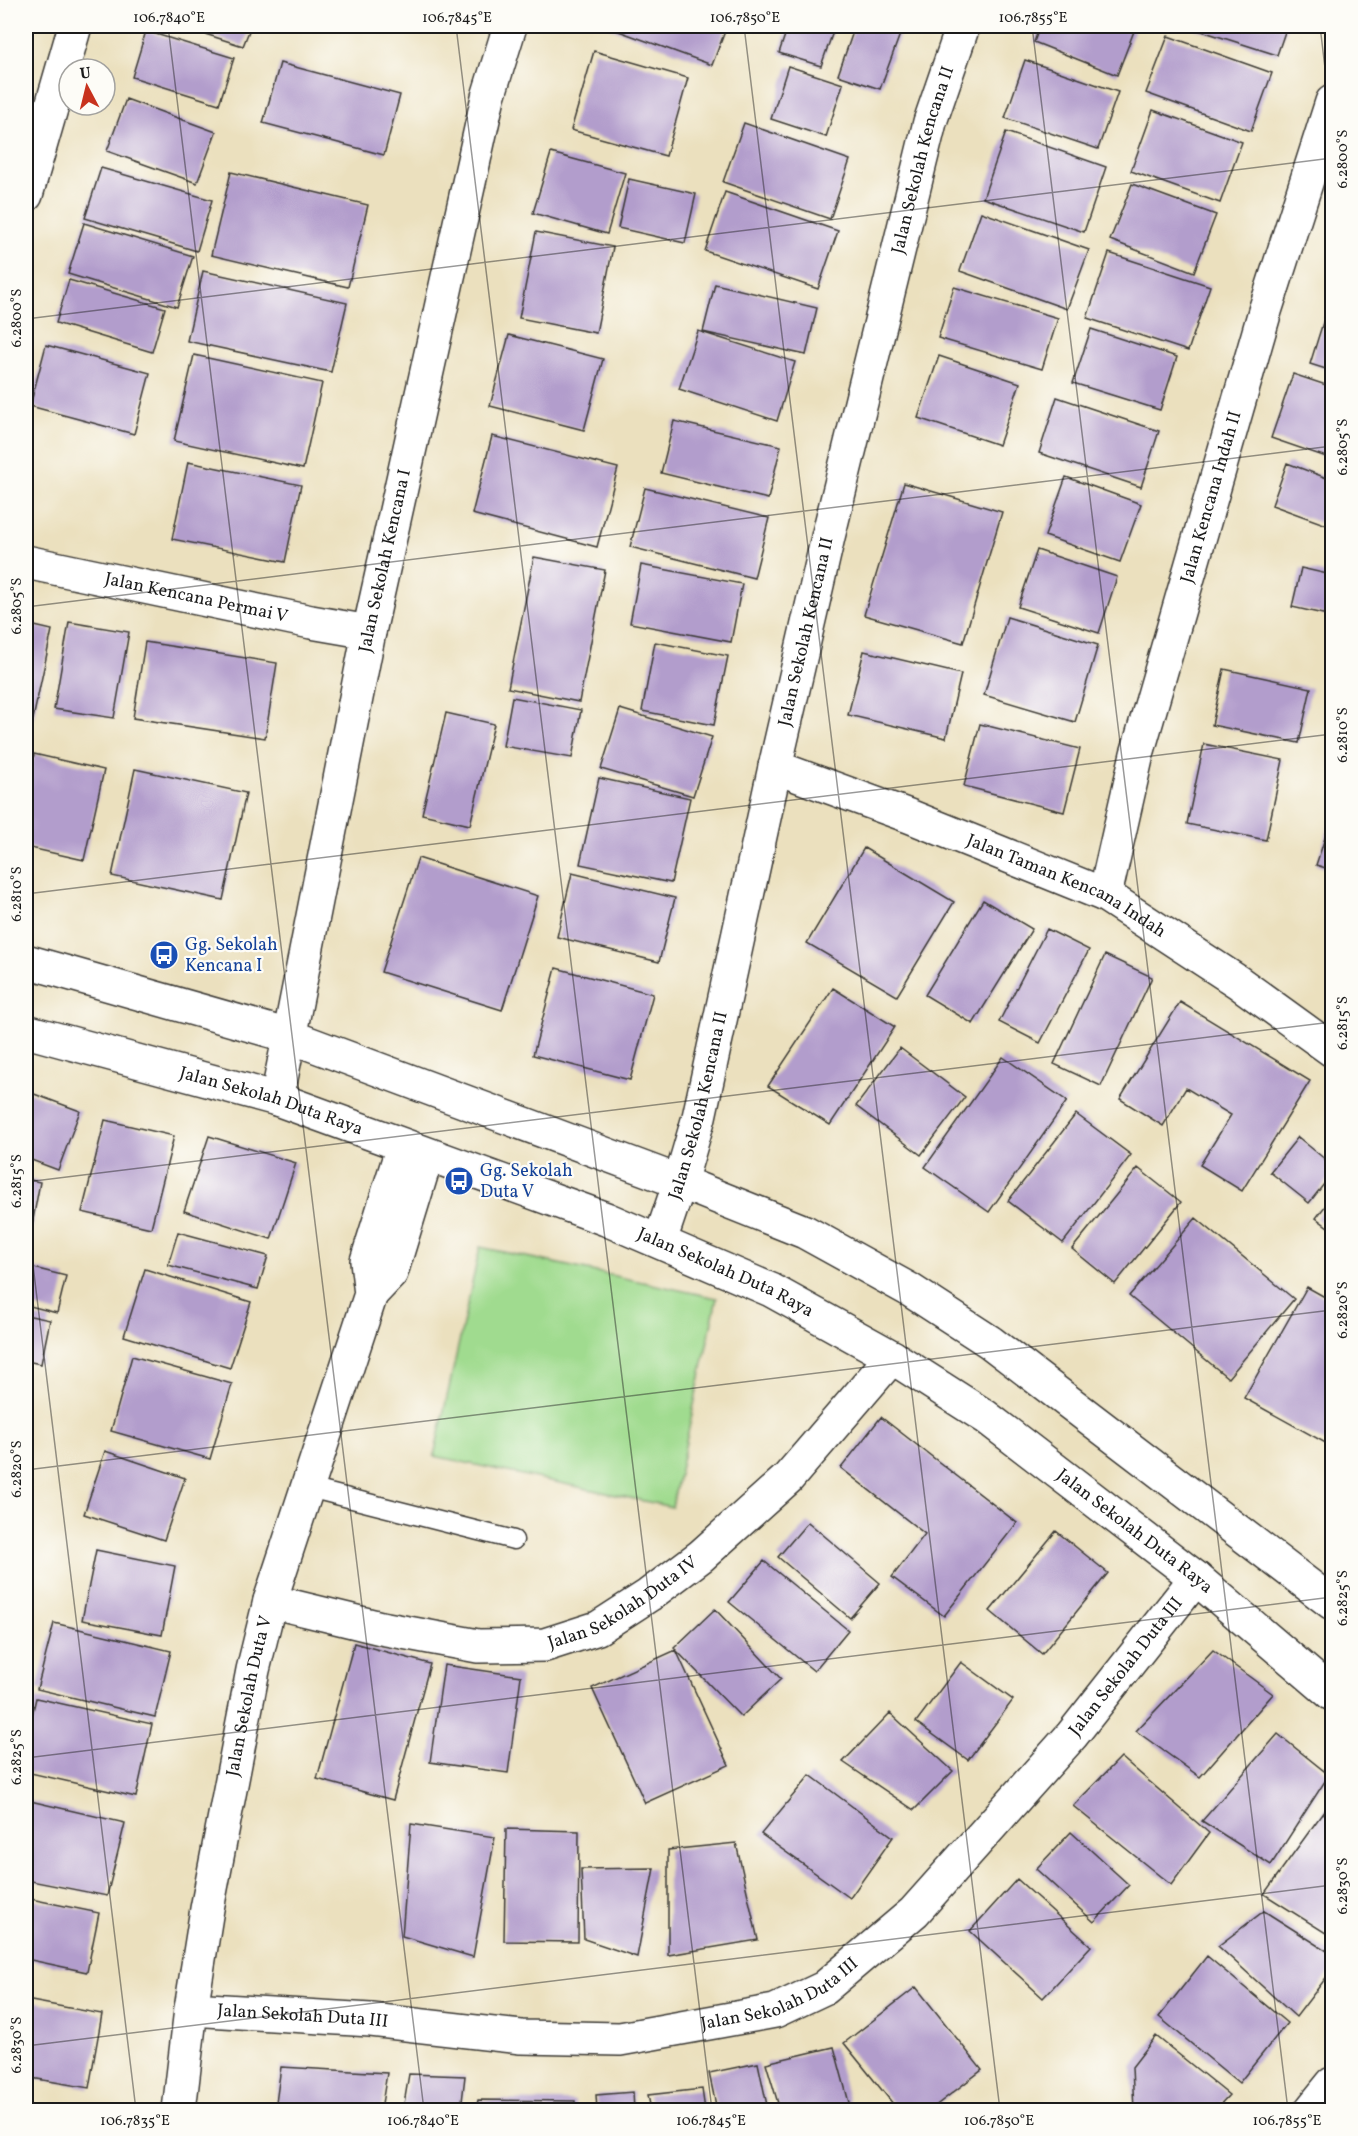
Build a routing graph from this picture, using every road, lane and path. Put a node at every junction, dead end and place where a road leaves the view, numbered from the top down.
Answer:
1 (75, 26) edge
2 (510, 26) edge
3 (963, 26) edge
4 (1332, 102) edge
5 (26, 195) edge
6 (26, 561) edge
7 (369, 632) junction
8 (775, 767) junction
9 (1106, 895) junction
10 (26, 961) edge
11 (26, 1031) edge
12 (289, 1036) junction
13 (1332, 1050) edge
14 (276, 1099) junction
15 (415, 1151) junction
16 (680, 1182) junction
17 (660, 1241) junction
18 (892, 1357) junction
19 (309, 1488) junction
20 (514, 1539) dead end
21 (1196, 1578) junction
22 (270, 1600) junction
23 (1332, 1603) edge
24 (1332, 1694) edge
25 (191, 2009) junction
26 (1332, 2084) edge
27 (179, 2110) edge
28 (1311, 2110) edge

1 - 5 street
2 - 7 street, Jalan Sekolah Kencana I
3 - 8 street, Jalan Sekolah Kencana II
4 - 9 street, Jalan Kencana Indah II
6 - 7 street, Jalan Kencana Permai V
7 - 12 street, Jalan Sekolah Kencana I
8 - 9 street, Jalan Taman Kencana Indah
8 - 16 street, Jalan Sekolah Kencana II
9 - 13 street, Jalan Taman Kencana Indah
10 - 12 street
11 - 14 street, Jalan Sekolah Duta Raya
12 - 14 street, Jalan Sekolah Kencana I
12 - 16 street
14 - 15 street, Jalan Sekolah Duta Raya
15 - 17 street, Jalan Sekolah Duta Raya
15 - 19 street, Jalan Sekolah Duta V
16 - 17 street, Jalan Sekolah Kencana II
16 - 23 street
17 - 18 street, Jalan Sekolah Duta Raya
18 - 21 street, Jalan Sekolah Duta Raya
18 - 22 street, Jalan Sekolah Duta IV
19 - 20 lane
19 - 22 street, Jalan Sekolah Duta V
21 - 24 street, Jalan Sekolah Duta Raya
21 - 25 street, Jalan Sekolah Duta III
22 - 25 street, Jalan Sekolah Duta V
25 - 27 street, Jalan Sekolah Duta V
26 - 28 street

